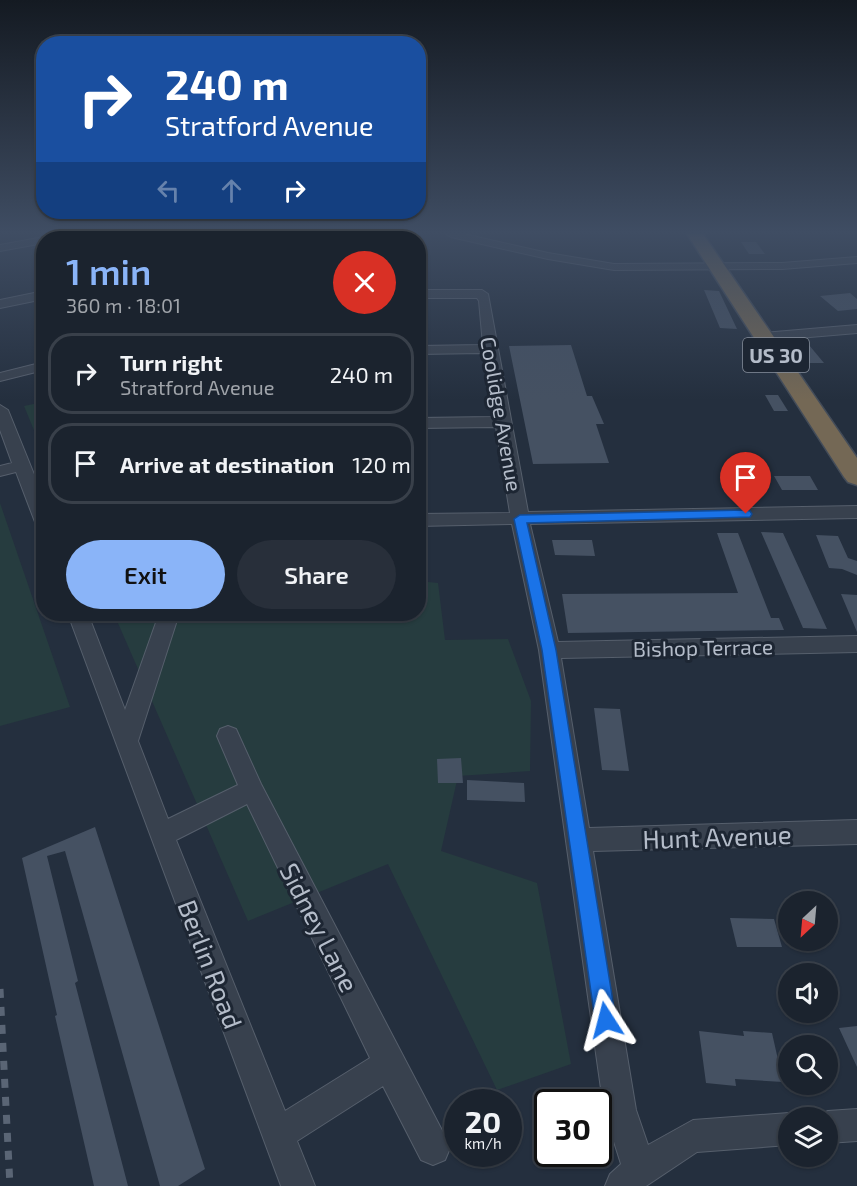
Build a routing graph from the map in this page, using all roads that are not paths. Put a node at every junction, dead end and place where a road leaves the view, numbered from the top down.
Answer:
1 (732, 289) edge
2 (426, 294) edge
3 (36, 297) edge
4 (0, 304) edge
5 (857, 329) edge
6 (764, 337) junction
7 (490, 349) junction
8 (426, 350) edge
9 (36, 368) edge
10 (0, 377) edge
11 (0, 410) edge
12 (503, 422) junction
13 (426, 423) edge
14 (22, 465) junction
15 (0, 471) edge
16 (857, 477) edge
17 (36, 501) edge
18 (857, 512) edge
19 (520, 519) junction
20 (426, 520) edge
21 (81, 621) edge
22 (167, 621) edge
23 (857, 644) edge
24 (549, 650) junction
25 (228, 736) dead end
26 (126, 741) junction
27 (252, 790) junction
28 (857, 832) edge
29 (162, 834) junction
30 (577, 840) junction
31 (389, 1064) junction
32 (857, 1125) edge
33 (838, 1126) edge
34 (778, 1130) edge
35 (278, 1134) junction
36 (433, 1149) dead end
37 (630, 1178) edge
38 (298, 1186) edge

1 - 6 highway, US 30
2 - 7 street, Coolidge Avenue
3 - 4 street
5 - 6 street
6 - 16 highway, US 30
7 - 8 street
7 - 12 street, Coolidge Avenue
9 - 10 street
11 - 14 street
12 - 13 street
12 - 19 street, Coolidge Avenue
14 - 15 street
14 - 17 street
18 - 19 street
19 - 20 street
19 - 24 street, Coolidge Avenue
21 - 26 street, Berlin Road
22 - 26 street
23 - 24 street, Bishop Terrace
24 - 30 street, Coolidge Avenue
25 - 27 street, Sidney Lane
26 - 29 street, Berlin Road
27 - 29 street
27 - 31 street, Sidney Lane
28 - 30 street, Hunt Avenue
29 - 35 street, Berlin Road
30 - 37 street, Coolidge Avenue
31 - 35 street
31 - 36 street, Sidney Lane
32 - 33 street
34 - 37 street
35 - 38 street, Berlin Road

